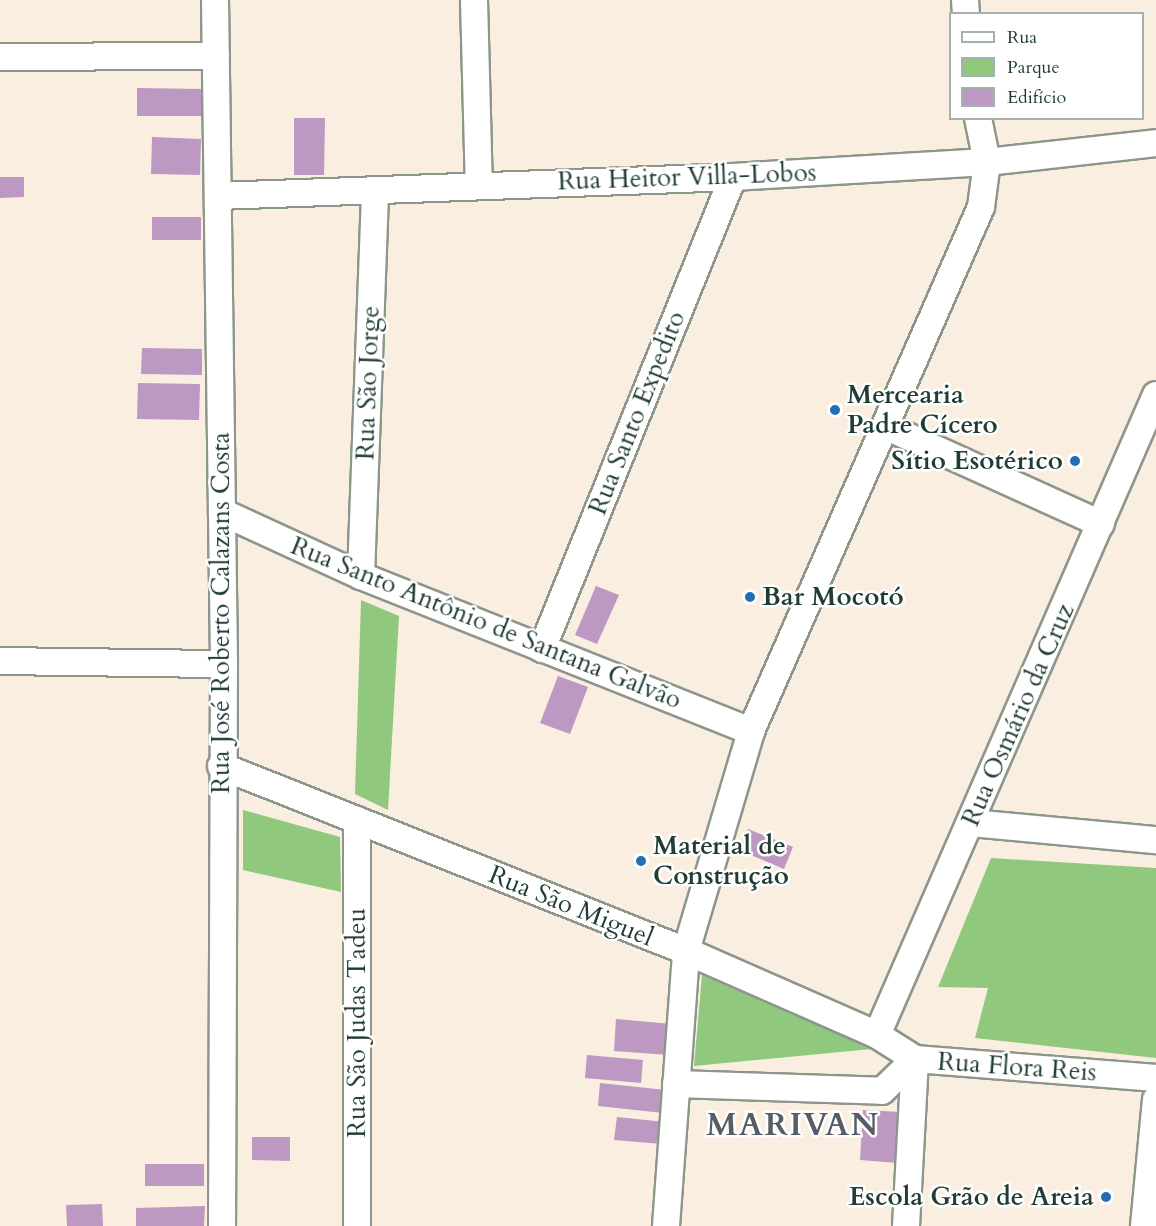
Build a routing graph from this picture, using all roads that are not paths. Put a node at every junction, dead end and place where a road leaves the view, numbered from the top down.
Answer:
1 (215, 0) edge
2 (474, 0) edge
3 (216, 56) junction
4 (0, 57) edge
5 (978, 120) edge
6 (1156, 142) edge
7 (987, 162) junction
8 (733, 177) junction
9 (479, 186) junction
10 (375, 190) junction
11 (218, 196) junction
12 (1156, 395) edge
13 (885, 426) junction
14 (222, 512) junction
15 (1101, 524) junction
16 (361, 576) junction
17 (542, 649) junction
18 (0, 661) edge
19 (224, 664) junction
20 (751, 731) junction
21 (221, 766) junction
22 (357, 820) junction
23 (971, 823) junction
24 (1156, 840) edge
25 (686, 951) junction
26 (877, 1035) junction
27 (915, 1059) junction
28 (1156, 1078) edge
29 (676, 1083) junction
30 (1156, 1100) edge
31 (222, 1226) edge
32 (357, 1226) edge
33 (666, 1226) edge
34 (906, 1226) edge
35 (1144, 1226) edge

1 - 3 street, Rua José Roberto Calazans Costa
2 - 9 street
3 - 4 street
3 - 11 street, Rua José Roberto Calazans Costa
5 - 7 street
6 - 7 street, Rua Heitor Villa-Lobos
7 - 8 street, Rua Heitor Villa-Lobos
7 - 13 street
8 - 9 street, Rua Heitor Villa-Lobos
8 - 17 street, Rua Santo Expedito
9 - 10 street, Rua Heitor Villa-Lobos
10 - 11 street, Rua Heitor Villa-Lobos
10 - 16 street, Rua São Jorge
11 - 14 street, Rua José Roberto Calazans Costa
12 - 15 street, Rua Osmário da Cruz
13 - 15 street
13 - 20 street
14 - 16 street, Rua Santo Antônio de Santana Galvão
14 - 19 street, Rua José Roberto Calazans Costa
15 - 23 street, Rua Osmário da Cruz
16 - 17 street, Rua Santo Antônio de Santana Galvão
17 - 20 street, Rua Santo Antônio de Santana Galvão
18 - 19 street
19 - 21 street, Rua José Roberto Calazans Costa
20 - 25 street
21 - 22 street, Rua São Miguel
21 - 31 street, Rua José Roberto Calazans Costa
22 - 25 street, Rua São Miguel
22 - 32 street, Rua São Judas Tadeu
23 - 24 street
23 - 26 street, Rua Osmário da Cruz
25 - 26 street, Rua São Miguel
25 - 29 street
26 - 27 street, Rua São Miguel
27 - 28 street, Rua Flora Reis
27 - 29 street, Rua Flora Reis
27 - 34 street
29 - 33 street
30 - 35 street

